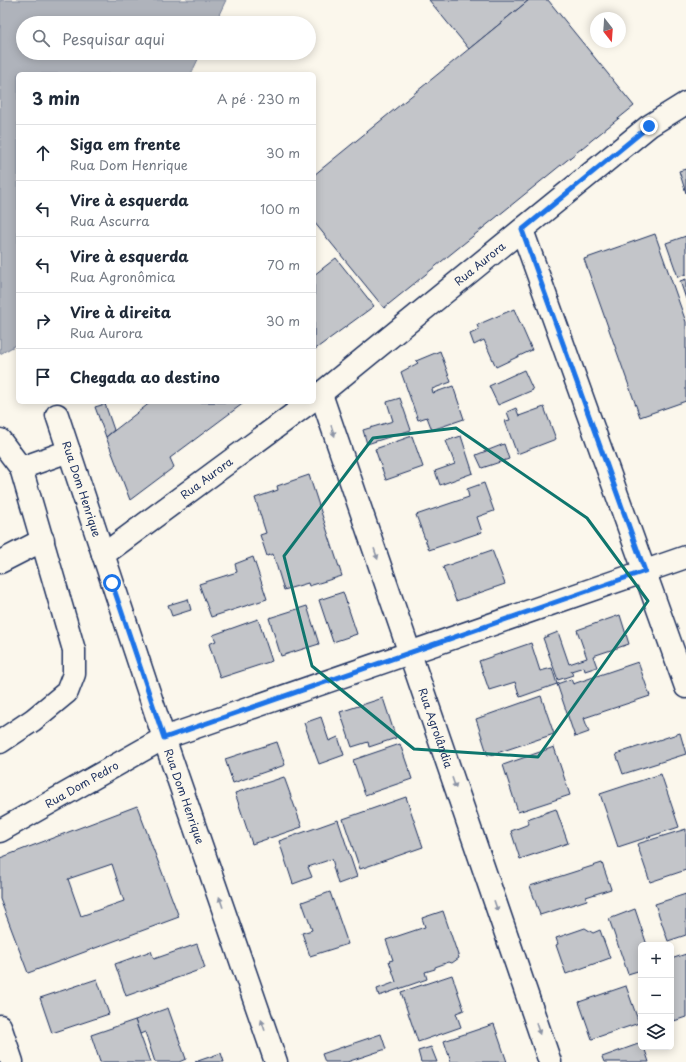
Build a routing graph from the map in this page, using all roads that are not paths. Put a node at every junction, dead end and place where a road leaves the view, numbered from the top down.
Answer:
1 (686, 102) edge
2 (522, 230) junction
3 (316, 398) edge
4 (316, 402) edge
5 (308, 404) edge
6 (57, 415) dead end
7 (0, 440) edge
8 (69, 451) junction
9 (21, 468) junction
10 (43, 540) junction
11 (103, 555) junction
12 (686, 557) edge
13 (0, 562) edge
14 (645, 571) junction
15 (410, 653) junction
16 (686, 687) edge
17 (164, 738) junction
18 (0, 742) edge
19 (0, 831) edge
20 (0, 1026) edge
21 (12, 1062) edge
22 (276, 1062) edge
23 (550, 1062) edge

1 - 2 street, Rua Aurora
2 - 3 street, Rua Aurora
2 - 14 street
4 -> 15 street, Rua Agrolândia
5 - 11 street, Rua Aurora
6 - 8 street, Rua Dom Henrique
7 - 9 street
8 - 9 street
8 - 11 street, Rua Dom Henrique
9 - 10 street
10 - 13 street
10 - 18 street
11 - 17 street, Rua Dom Henrique
12 - 14 street, Rua Dom Pedro
14 - 15 street, Rua Dom Pedro
14 - 16 street
15 - 17 street, Rua Dom Pedro
15 -> 23 street, Rua Agrolândia
17 - 19 street, Rua Dom Pedro
22 -> 17 street, Rua Dom Henrique
20 - 21 street

